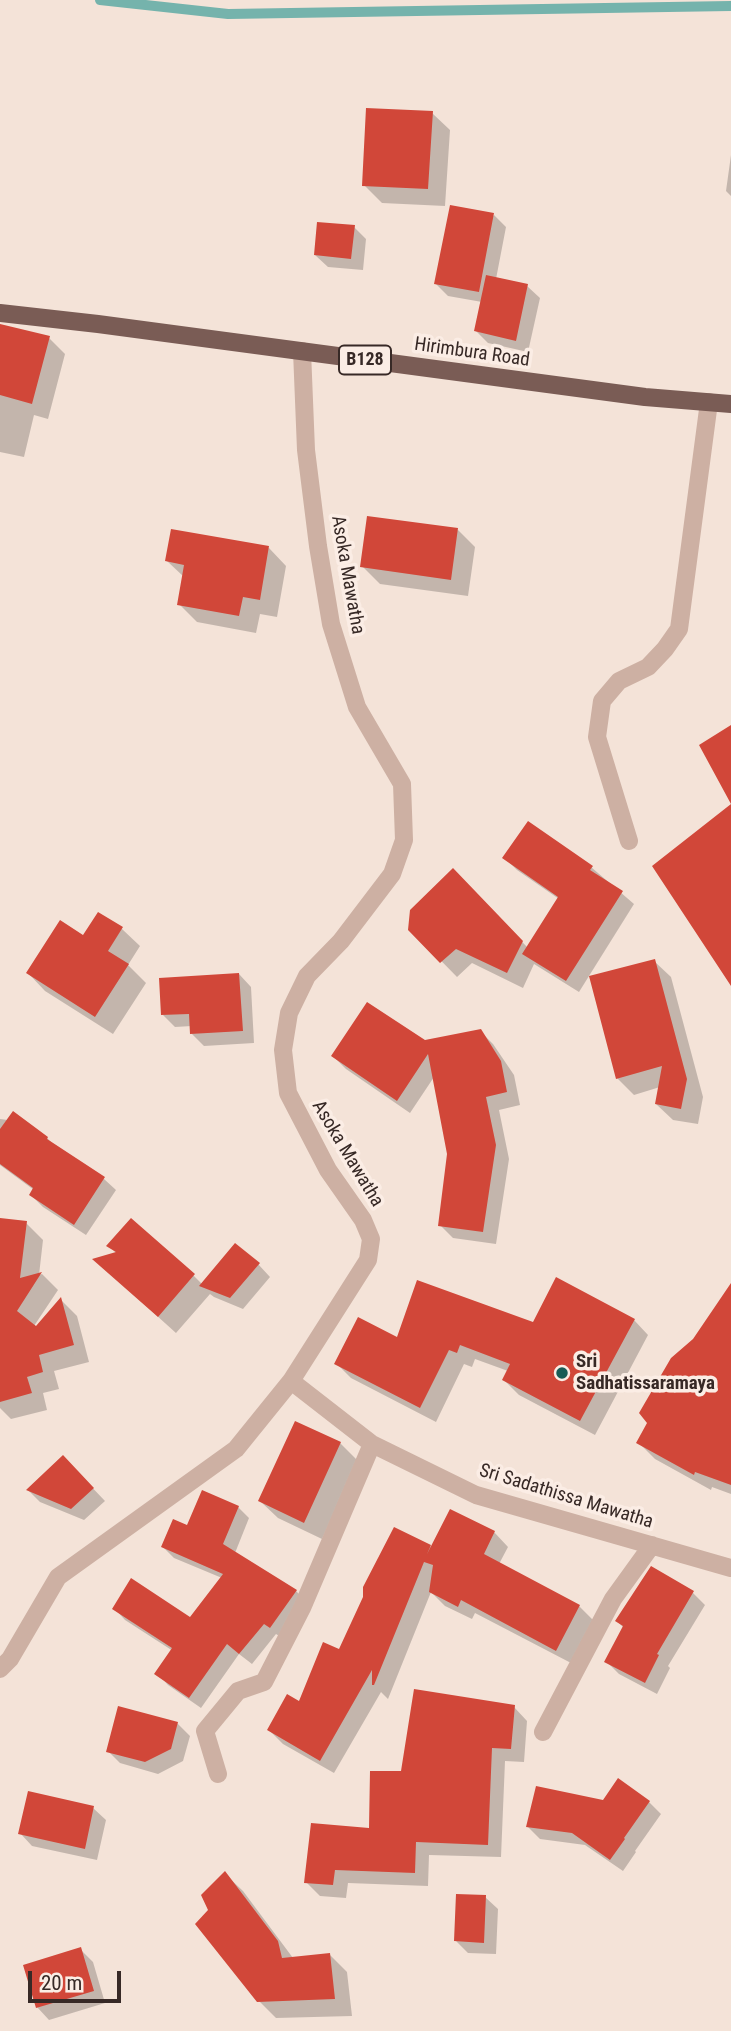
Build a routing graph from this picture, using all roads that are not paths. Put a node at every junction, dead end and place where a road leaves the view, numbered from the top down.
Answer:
1 (0, 313) edge
2 (302, 351) junction
3 (709, 402) junction
4 (731, 404) edge
5 (629, 841) dead end
6 (291, 1381) junction
7 (372, 1444) junction
8 (652, 1545) junction
9 (731, 1568) edge
10 (0, 1669) edge
11 (543, 1731) dead end
12 (218, 1774) dead end

1 - 2 main road, Hirimbura Road / B128
2 - 3 main road, Hirimbura Road / B128
2 - 6 street, Asoka Mawatha
3 - 4 main road, Hirimbura Road / B128
3 - 5 street
6 - 7 street, Sri Sadathissa Mawatha
6 - 10 street, Asoka Mawatha
7 - 8 street, Sri Sadathissa Mawatha
7 - 12 street
8 - 9 street, Sri Sadathissa Mawatha
8 - 11 street

